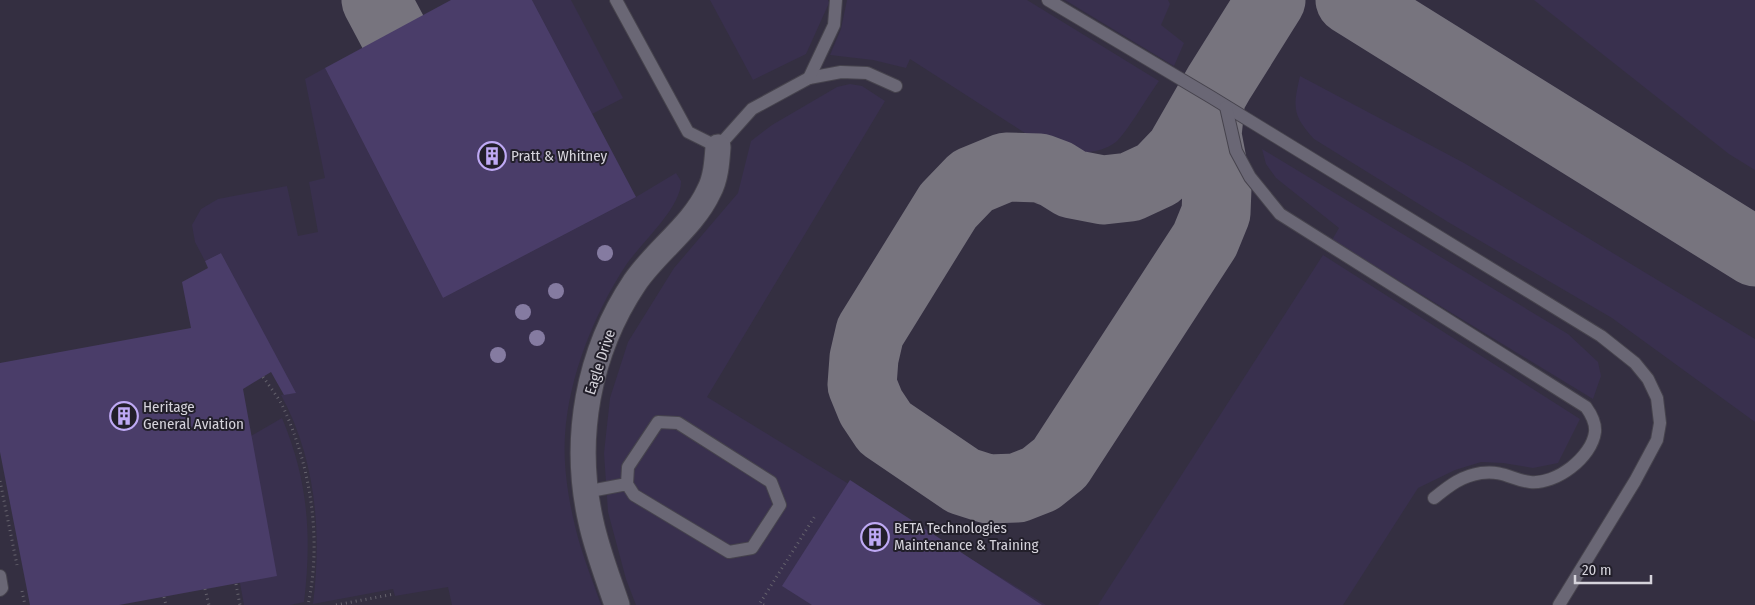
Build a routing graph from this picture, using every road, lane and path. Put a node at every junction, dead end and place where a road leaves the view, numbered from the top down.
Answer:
1 (616, 0) edge
2 (836, 0) edge
3 (1048, 0) edge
4 (809, 78) junction
5 (896, 86) dead end
6 (1226, 107) junction
7 (718, 147) junction
8 (263, 377) dead end
9 (0, 481) edge
10 (627, 484) junction
11 (585, 492) junction
12 (1434, 498) dead end
13 (815, 516) dead end
14 (17, 567) dead end
15 (0, 576) edge
16 (236, 584) dead end
17 (21, 586) dead end
18 (205, 589) dead end
19 (0, 590) edge
20 (394, 594) dead end
21 (164, 597) dead end
22 (25, 605) edge
23 (166, 605) edge
24 (209, 605) edge
25 (240, 605) edge
26 (308, 605) edge
27 (336, 605) edge
28 (617, 605) edge
29 (764, 605) edge
30 (1560, 605) edge

1 - 7 lane
2 - 4 lane
3 - 6 lane
4 - 5 lane
4 - 7 lane
6 - 12 lane
6 - 30 lane
7 - 11 street, Eagle Drive
8 - 26 path
9 - 14 path
10 - 10 lane
10 - 11 lane
11 - 28 street, Eagle Drive
13 - 29 path
15 - 19 lane
16 - 25 path
17 - 22 path
18 - 24 path
20 - 27 path
21 - 23 path

